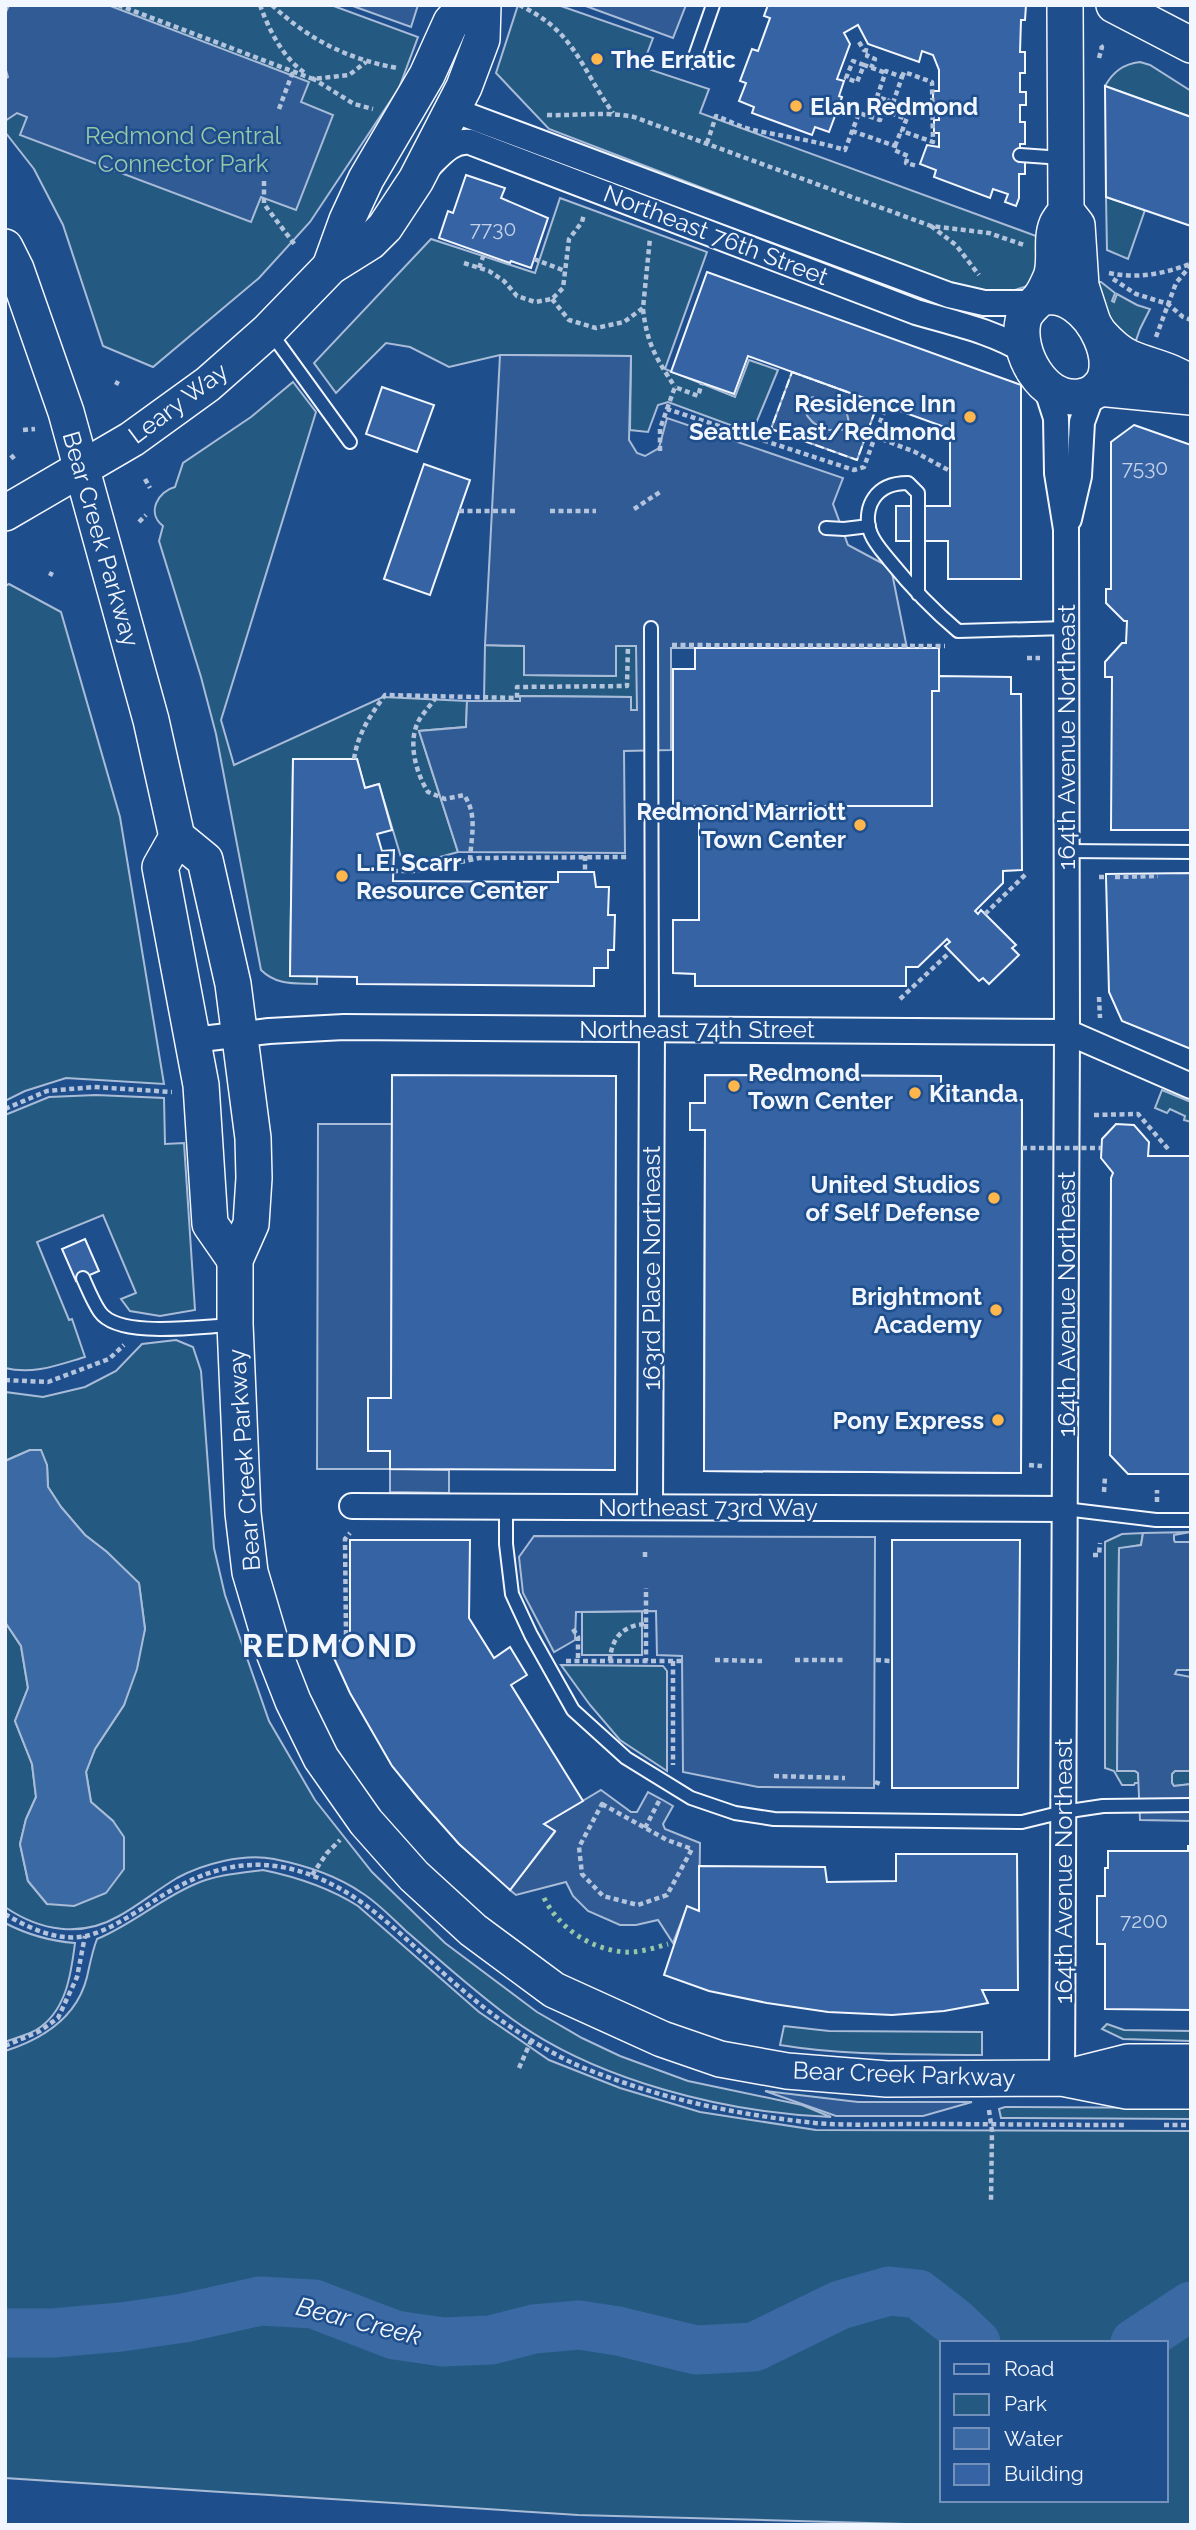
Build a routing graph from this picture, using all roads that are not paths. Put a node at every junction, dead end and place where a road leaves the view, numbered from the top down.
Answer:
1 (467, 5) edge
2 (484, 5) edge
3 (713, 5) edge
4 (1065, 5) edge
5 (1114, 5) edge
6 (1191, 45) edge
7 (693, 62) dead end
8 (453, 110) junction
9 (1020, 155) dead end
10 (1066, 158) junction
11 (416, 180) junction
12 (1066, 211) junction
13 (347, 220) junction
14 (5, 247) edge
15 (330, 267) junction
16 (1037, 301) junction
17 (1096, 329) junction
18 (269, 330) junction
19 (1026, 352) junction
20 (1045, 384) junction
21 (1191, 384) edge
22 (1095, 390) junction
23 (1191, 397) edge
24 (351, 442) dead end
25 (81, 470) junction
26 (5, 513) edge
27 (869, 526) junction
28 (826, 528) dead end
29 (1066, 530) junction
30 (918, 594) junction
31 (651, 628) dead end
32 (1066, 628) junction
33 (177, 837) junction
34 (1066, 851) junction
35 (1191, 852) edge
36 (652, 1029) junction
37 (1067, 1032) junction
38 (241, 1035) junction
39 (193, 1040) junction
40 (1191, 1086) edge
41 (235, 1260) junction
42 (83, 1278) dead end
43 (235, 1324) junction
44 (506, 1507) junction
45 (650, 1507) junction
46 (1065, 1509) junction
47 (354, 1518) road end
48 (1191, 1520) edge
49 (1191, 1805) edge
50 (1063, 1812) junction
51 (1191, 2062) edge
52 (1062, 2078) junction
53 (1191, 2091) edge

1 - 13 main road, Leary Way
2 - 8 main road, Leary Way
3 - 7 lane
4 - 10 main road
5 - 6 main road
8 - 11 main road, Leary Way
8 - 13 main road
8 - 16 street, Northeast 76th Street
9 - 10 lane
10 - 12 main road
11 - 15 main road, Leary Way
11 - 19 street, Northeast 76th Street
12 - 16 main road
12 - 17 main road
13 - 15 main road, Leary Way
14 - 25 main road, Bear Creek Parkway
15 - 18 main road, Leary Way
16 - 17 main road
16 - 19 main road
17 - 21 main road
17 - 22 main road
18 - 24 lane
18 - 25 main road, Leary Way
19 - 20 main road
20 - 22 main road
20 - 29 street, 164th Avenue Northeast
22 - 23 main road
22 - 29 street, 164th Avenue Northeast
25 - 26 main road, Leary Way
25 - 33 main road, Bear Creek Parkway
27 - 28 lane
27 - 30 lane
27 - 30 lane
29 - 32 street, 164th Avenue Northeast
30 - 32 lane
31 - 36 lane
32 - 34 street, 164th Avenue Northeast
33 - 38 main road, Bear Creek Parkway
33 - 39 main road
34 - 35 lane
34 - 37 street, 164th Avenue Northeast
36 - 37 street, Northeast 74th Street
36 - 38 street, Northeast 74th Street
36 - 45 street, 163rd Place Northeast
37 - 40 street, Northeast 74th Street
37 - 46 street, 164th Avenue Northeast
38 - 39 street, Northeast 74th Street
38 - 41 main road, Bear Creek Parkway
39 - 41 main road
41 - 43 main road, Bear Creek Parkway
42 - 43 lane
43 - 52 main road, Bear Creek Parkway
44 - 45 street, Northeast 73rd Way
44 - 47 street, Northeast 73rd Way
44 - 50 lane
45 - 46 street, Northeast 73rd Way
46 - 48 lane
46 - 50 street, 164th Avenue Northeast
49 - 50 lane
50 - 52 street, 164th Avenue Northeast
51 - 52 main road, Bear Creek Parkway
52 - 53 main road, Bear Creek Parkway

